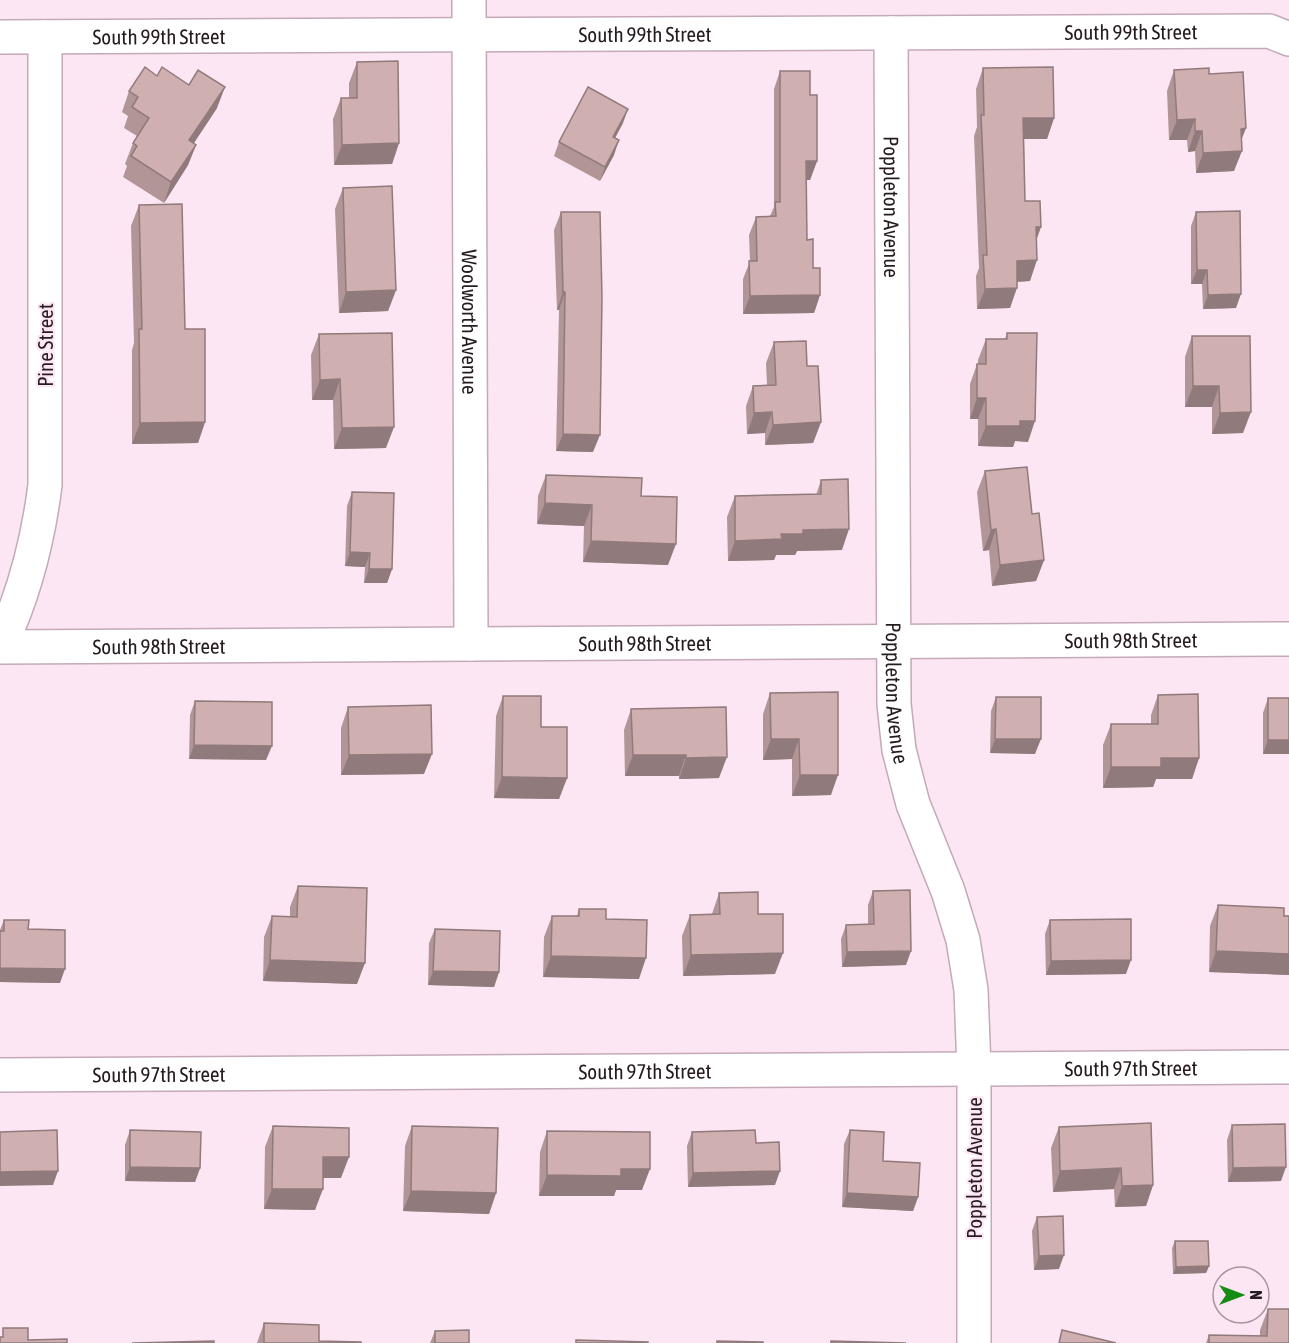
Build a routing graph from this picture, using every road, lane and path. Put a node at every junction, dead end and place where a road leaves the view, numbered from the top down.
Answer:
1 (469, 0) edge
2 (891, 33) junction
3 (470, 34) junction
4 (0, 37) edge
5 (45, 37) junction
6 (1289, 39) edge
7 (1289, 639) edge
8 (893, 642) junction
9 (471, 644) junction
10 (0, 647) edge
11 (1289, 1067) edge
12 (974, 1069) junction
13 (0, 1074) edge
14 (974, 1343) edge

1 - 3 street, Woolworth Avenue
2 - 3 street, South 99th Street
2 - 6 street, South 99th Street
2 - 8 street, Poppleton Avenue
3 - 5 street, South 99th Street
3 - 9 street, Woolworth Avenue
4 - 5 street, South 99th Street
5 - 10 street, Pine Street
7 - 8 street, South 98th Street
8 - 9 street, South 98th Street
8 - 12 street, Poppleton Avenue
9 - 10 street, South 98th Street
11 - 12 street, South 97th Street
12 - 13 street, South 97th Street
12 - 14 street, Poppleton Avenue

